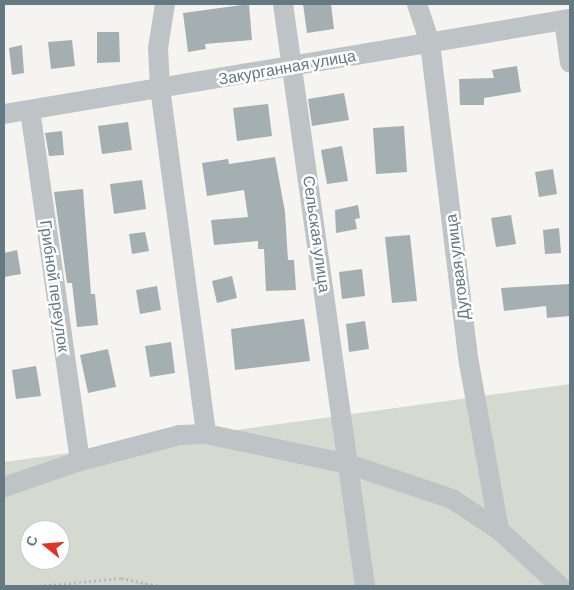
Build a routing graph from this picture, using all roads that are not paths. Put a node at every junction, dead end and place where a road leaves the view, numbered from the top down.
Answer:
1 (165, 4) edge
2 (284, 4) edge
3 (417, 4) edge
4 (567, 20) edge
5 (430, 43) junction
6 (570, 63) edge
7 (294, 65) junction
8 (160, 88) junction
9 (30, 110) junction
10 (4, 114) edge
11 (206, 434) junction
12 (80, 461) junction
13 (348, 464) junction
14 (4, 487) edge
15 (498, 530) junction
16 (365, 586) edge
17 (560, 586) edge

1 - 8 street
2 - 7 street, Сельская улица
3 - 5 street, Дуговая улица
4 - 5 street, Закурганная улица
4 - 6 street
5 - 7 street, Закурганная улица
5 - 15 street, Дуговая улица
7 - 8 street, Закурганная улица
7 - 13 street, Сельская улица
8 - 9 street, Закурганная улица
8 - 11 street
9 - 10 street, Закурганная улица
9 - 12 street, Грибной переулок
11 - 12 street
11 - 13 street
12 - 14 street
13 - 15 street
13 - 16 street, Сельская улица
15 - 17 street

